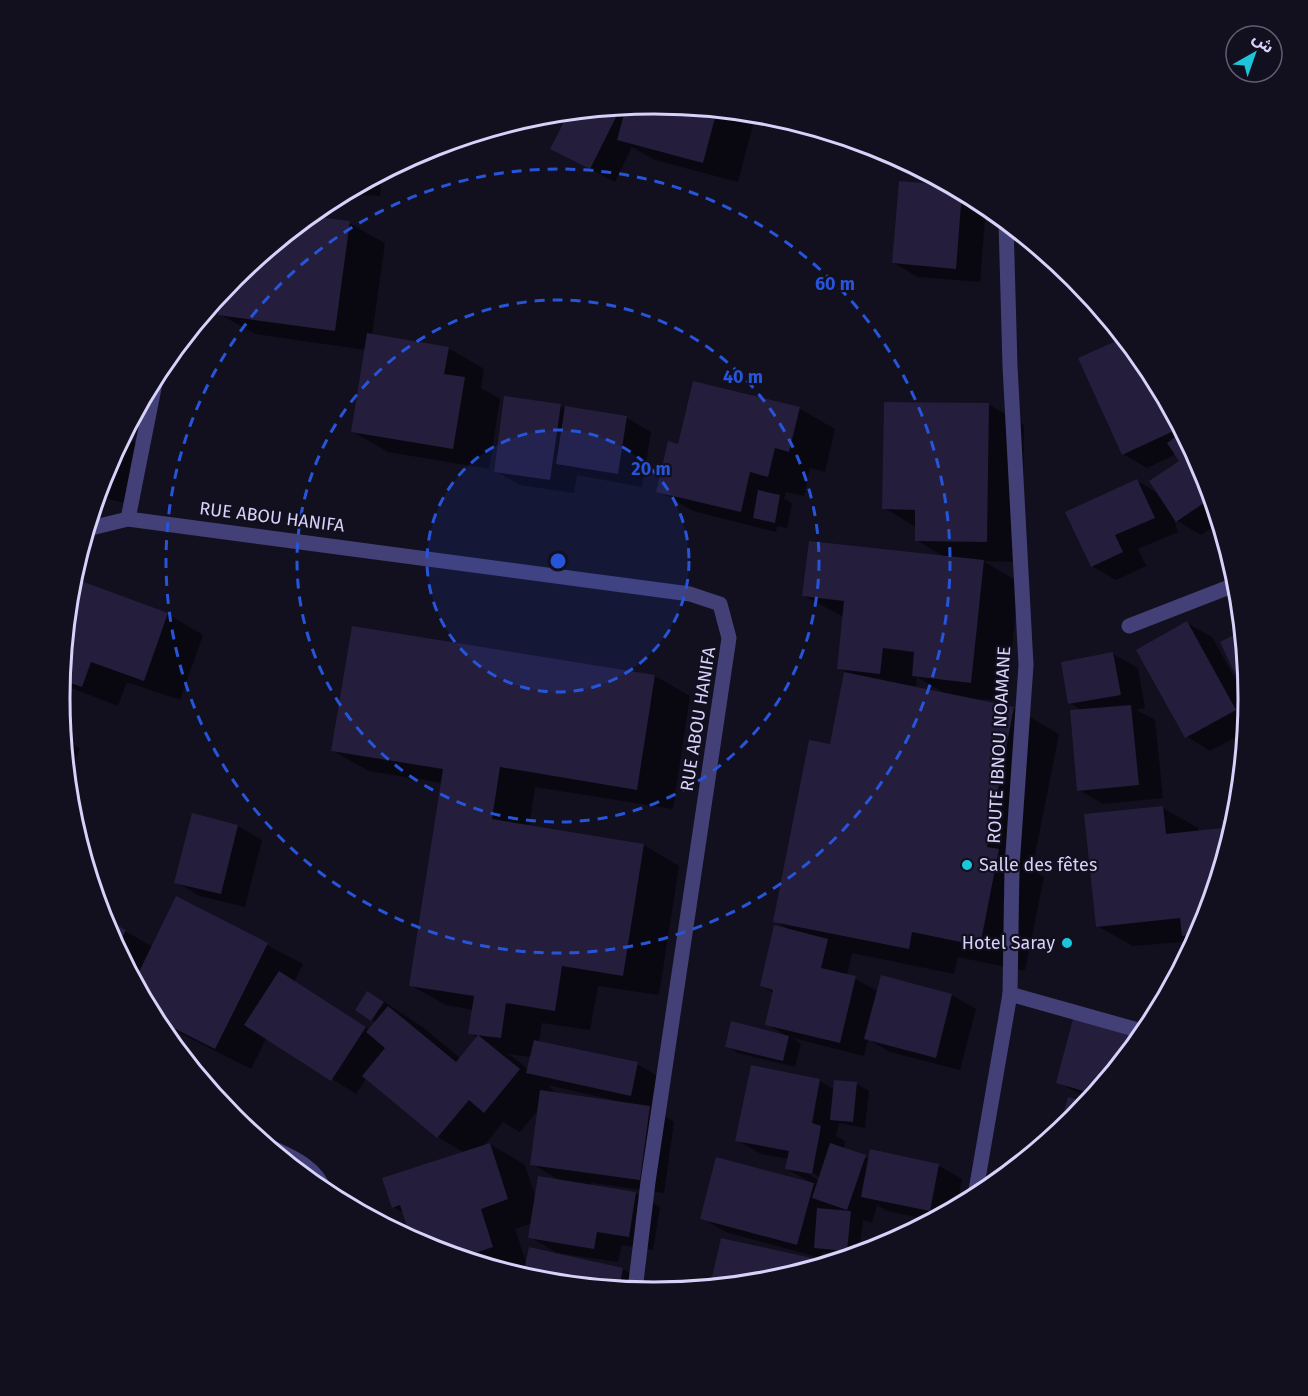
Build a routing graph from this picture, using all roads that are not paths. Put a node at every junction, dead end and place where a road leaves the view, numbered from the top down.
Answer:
1 (1006, 233) edge
2 (151, 403) edge
3 (128, 519) junction
4 (96, 527) edge
5 (1227, 588) edge
6 (1129, 626) dead end
7 (1010, 994) junction
8 (1134, 1029) edge
9 (977, 1183) edge
10 (636, 1281) edge

1 - 7 street, ROUTE IBNOU NOAMANE
2 - 3 street
3 - 4 street
3 - 10 street, RUE ABOU HANIFA
5 - 6 street
7 - 8 street
7 - 9 street, ROUTE IBNOU NOAMANE

